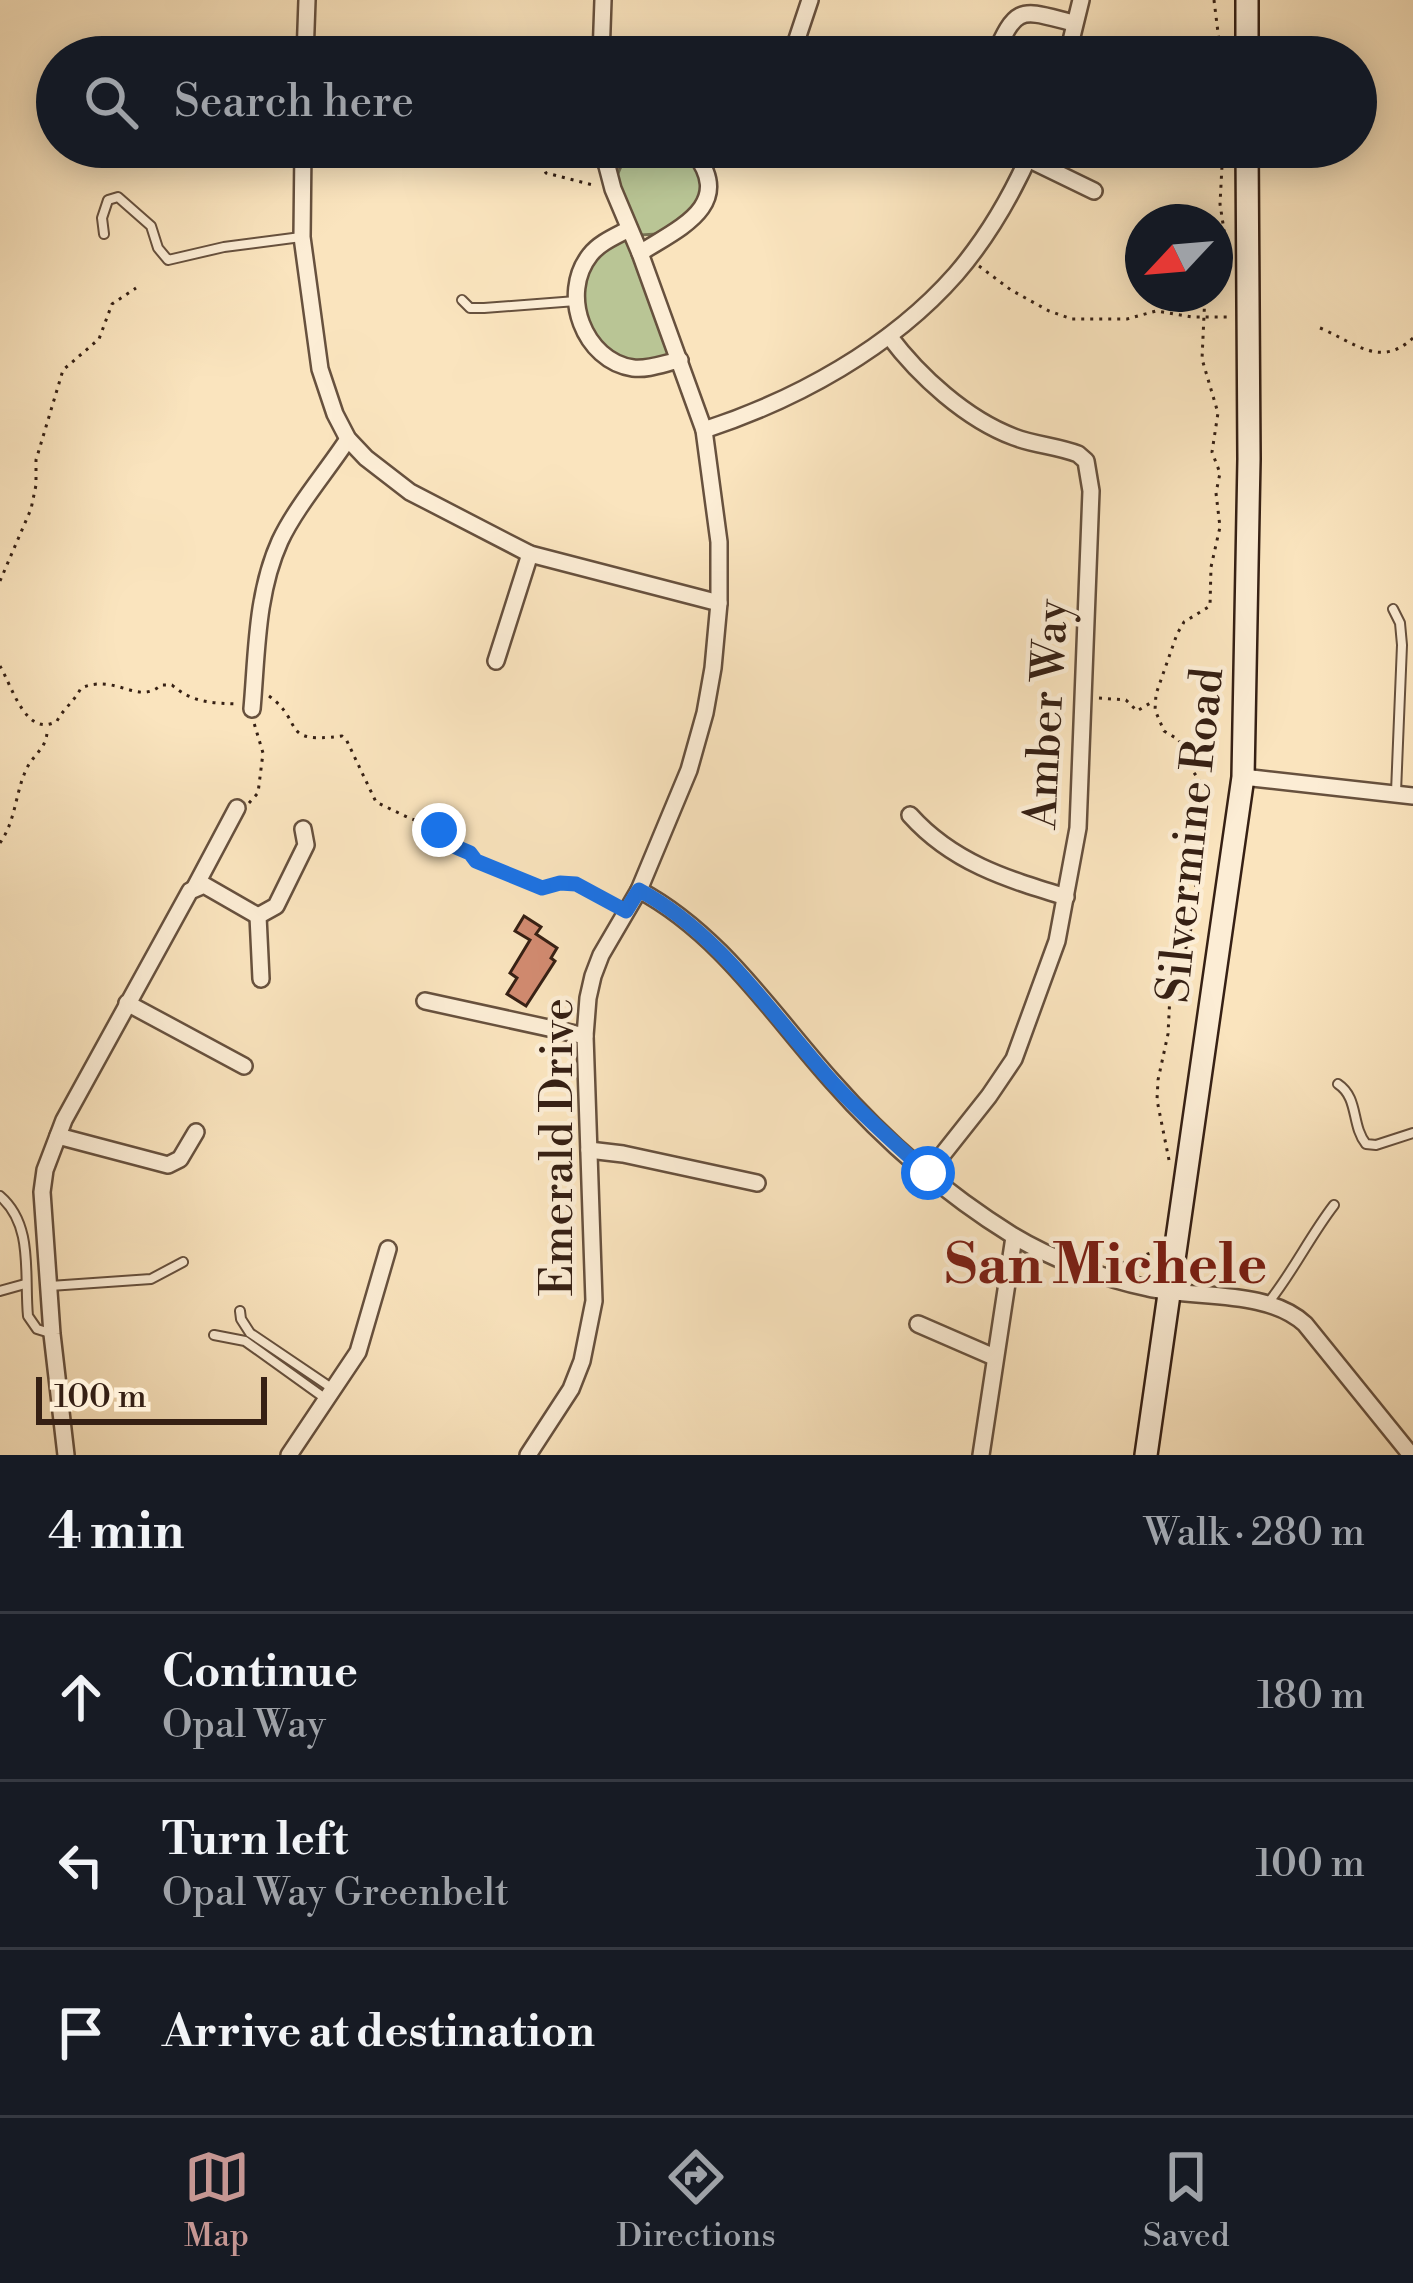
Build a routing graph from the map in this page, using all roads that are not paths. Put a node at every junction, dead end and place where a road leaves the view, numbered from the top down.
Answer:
1 (307, 0) edge
2 (603, 0) edge
3 (810, 0) edge
4 (1081, 0) edge
5 (1247, 0) edge
6 (1075, 23) junction
7 (306, 36) edge
8 (602, 36) edge
9 (798, 36) edge
10 (1003, 36) edge
11 (1072, 36) edge
12 (1246, 36) edge
13 (303, 168) edge
14 (607, 168) edge
15 (703, 168) edge
16 (1022, 168) edge
17 (1056, 168) edge
18 (1247, 168) edge
19 (1094, 191) dead end
20 (629, 229) junction
21 (104, 234) dead end
22 (302, 237) junction
23 (640, 253) junction
24 (462, 300) dead end
25 (577, 301) junction
26 (889, 336) junction
27 (680, 360) junction
28 (704, 430) junction
29 (348, 439) junction
30 (530, 554) junction
31 (719, 603) junction
32 (1393, 609) dead end
33 (496, 661) dead end
34 (253, 702) road end
35 (1243, 777) junction
36 (1404, 795) edge
37 (237, 808) road end
38 (910, 815) dead end
39 (302, 829) dead end
40 (195, 887) junction
41 (639, 890) junction
42 (1066, 897) junction
43 (258, 916) junction
44 (261, 980) dead end
45 (425, 1001) dead end
46 (127, 1003) junction
47 (585, 1036) junction
48 (244, 1066) dead end
49 (1338, 1084) dead end
50 (196, 1132) dead end
51 (1413, 1133) edge
52 (58, 1136) junction
53 (589, 1150) junction
54 (928, 1173) junction
55 (757, 1183) dead end
56 (0, 1196) edge
57 (1334, 1205) dead end
58 (1014, 1237) junction
59 (388, 1250) dead end
60 (183, 1262) dead end
61 (25, 1284) junction
62 (48, 1286) junction
63 (0, 1291) edge
64 (1170, 1291) junction
65 (1267, 1304) junction
66 (240, 1311) dead end
67 (918, 1324) dead end
68 (52, 1334) junction
69 (214, 1335) dead end
70 (994, 1358) junction
71 (331, 1395) junction
72 (66, 1455) edge
73 (289, 1455) edge
74 (528, 1455) edge
75 (981, 1455) edge
76 (1146, 1455) edge
77 (1411, 1455) edge

1 - 7 street
2 - 8 street
3 - 9 street
4 - 6 street
5 - 12 street
6 - 10 street
6 - 11 street
13 - 22 street
14 - 20 street, Emerald Drive
15 - 23 street
16 - 26 street
17 - 19 street
18 - 35 street, Silvermine Road
20 - 23 street, Emerald Drive
20 - 25 street
21 - 22 lane
22 - 29 street
23 - 27 street, Emerald Drive
24 - 25 lane
25 - 27 street
26 - 28 street
26 - 42 street, Amber Way
27 - 28 street, Emerald Drive
28 - 31 street, Emerald Drive
29 - 30 street
29 - 34 street
30 - 31 street
30 - 33 street
31 - 41 street, Emerald Drive
32 - 36 lane
35 - 36 street
35 - 64 street, Silvermine Road
37 - 40 street
38 - 42 street
39 - 43 street
40 - 43 street
40 - 46 street
41 - 47 street, Emerald Drive
41 - 54 street
42 - 54 street, Amber Way
43 - 44 street
45 - 47 street
46 - 48 street
46 - 52 street
47 - 53 street, Emerald Drive
49 - 51 lane
50 - 52 street
52 - 62 street
53 - 55 street
53 - 74 street, Emerald Drive
54 - 58 street
56 - 61 lane
57 - 65 lane
58 - 64 street
58 - 70 street
59 - 71 street
60 - 62 lane
61 - 63 lane
61 - 68 lane
62 - 68 street
64 - 65 street
64 - 76 street, Silvermine Road
65 - 77 street
66 - 71 lane
67 - 70 street
68 - 72 street
69 - 71 lane
70 - 75 street
71 - 73 street

